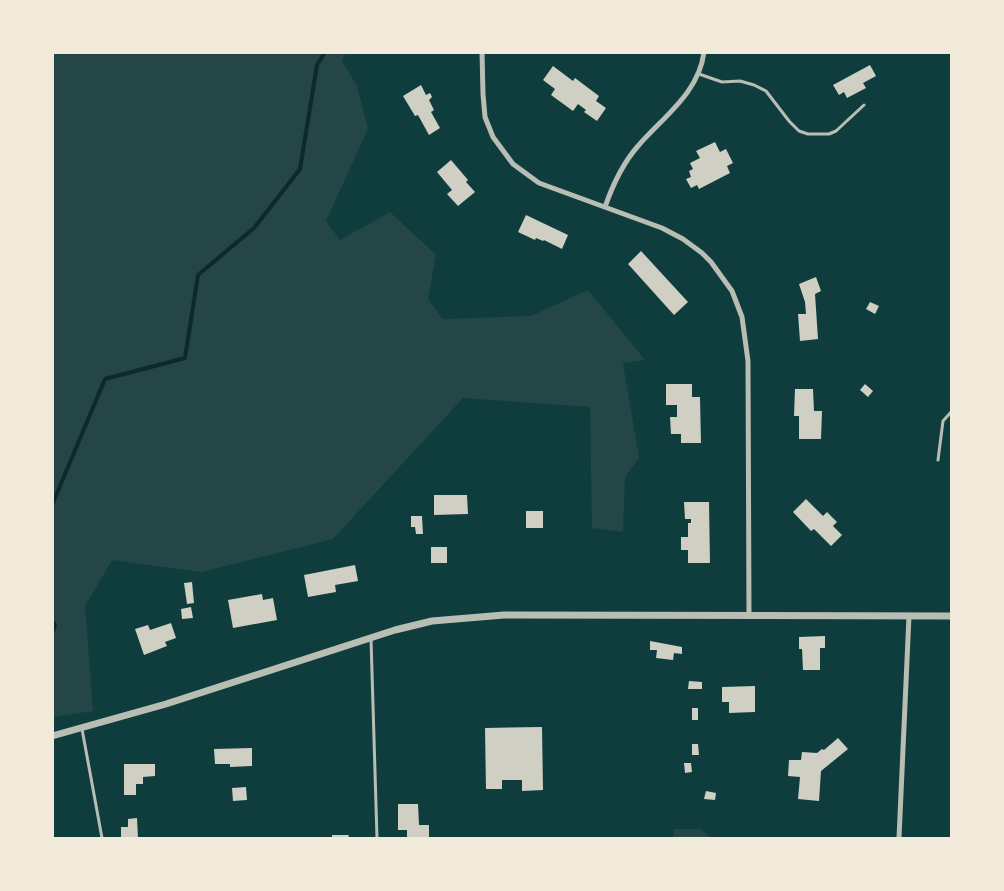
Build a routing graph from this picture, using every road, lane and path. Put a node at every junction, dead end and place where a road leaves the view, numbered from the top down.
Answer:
1 (482, 52) edge
2 (704, 52) edge
3 (699, 74) junction
4 (864, 105) dead end
5 (605, 207) junction
6 (952, 411) edge
7 (938, 460) dead end
8 (749, 615) junction
9 (909, 616) junction
10 (952, 616) edge
11 (370, 638) junction
12 (82, 728) junction
13 (52, 736) edge
14 (102, 838) edge
15 (377, 838) edge
16 (899, 838) edge

1 - 5 street
2 - 3 street
3 - 4 lane
3 - 5 street
5 - 8 street
6 - 7 lane
8 - 9 street
8 - 11 street
9 - 10 street
9 - 16 street
11 - 12 street
11 - 15 lane
12 - 13 street
12 - 14 lane

